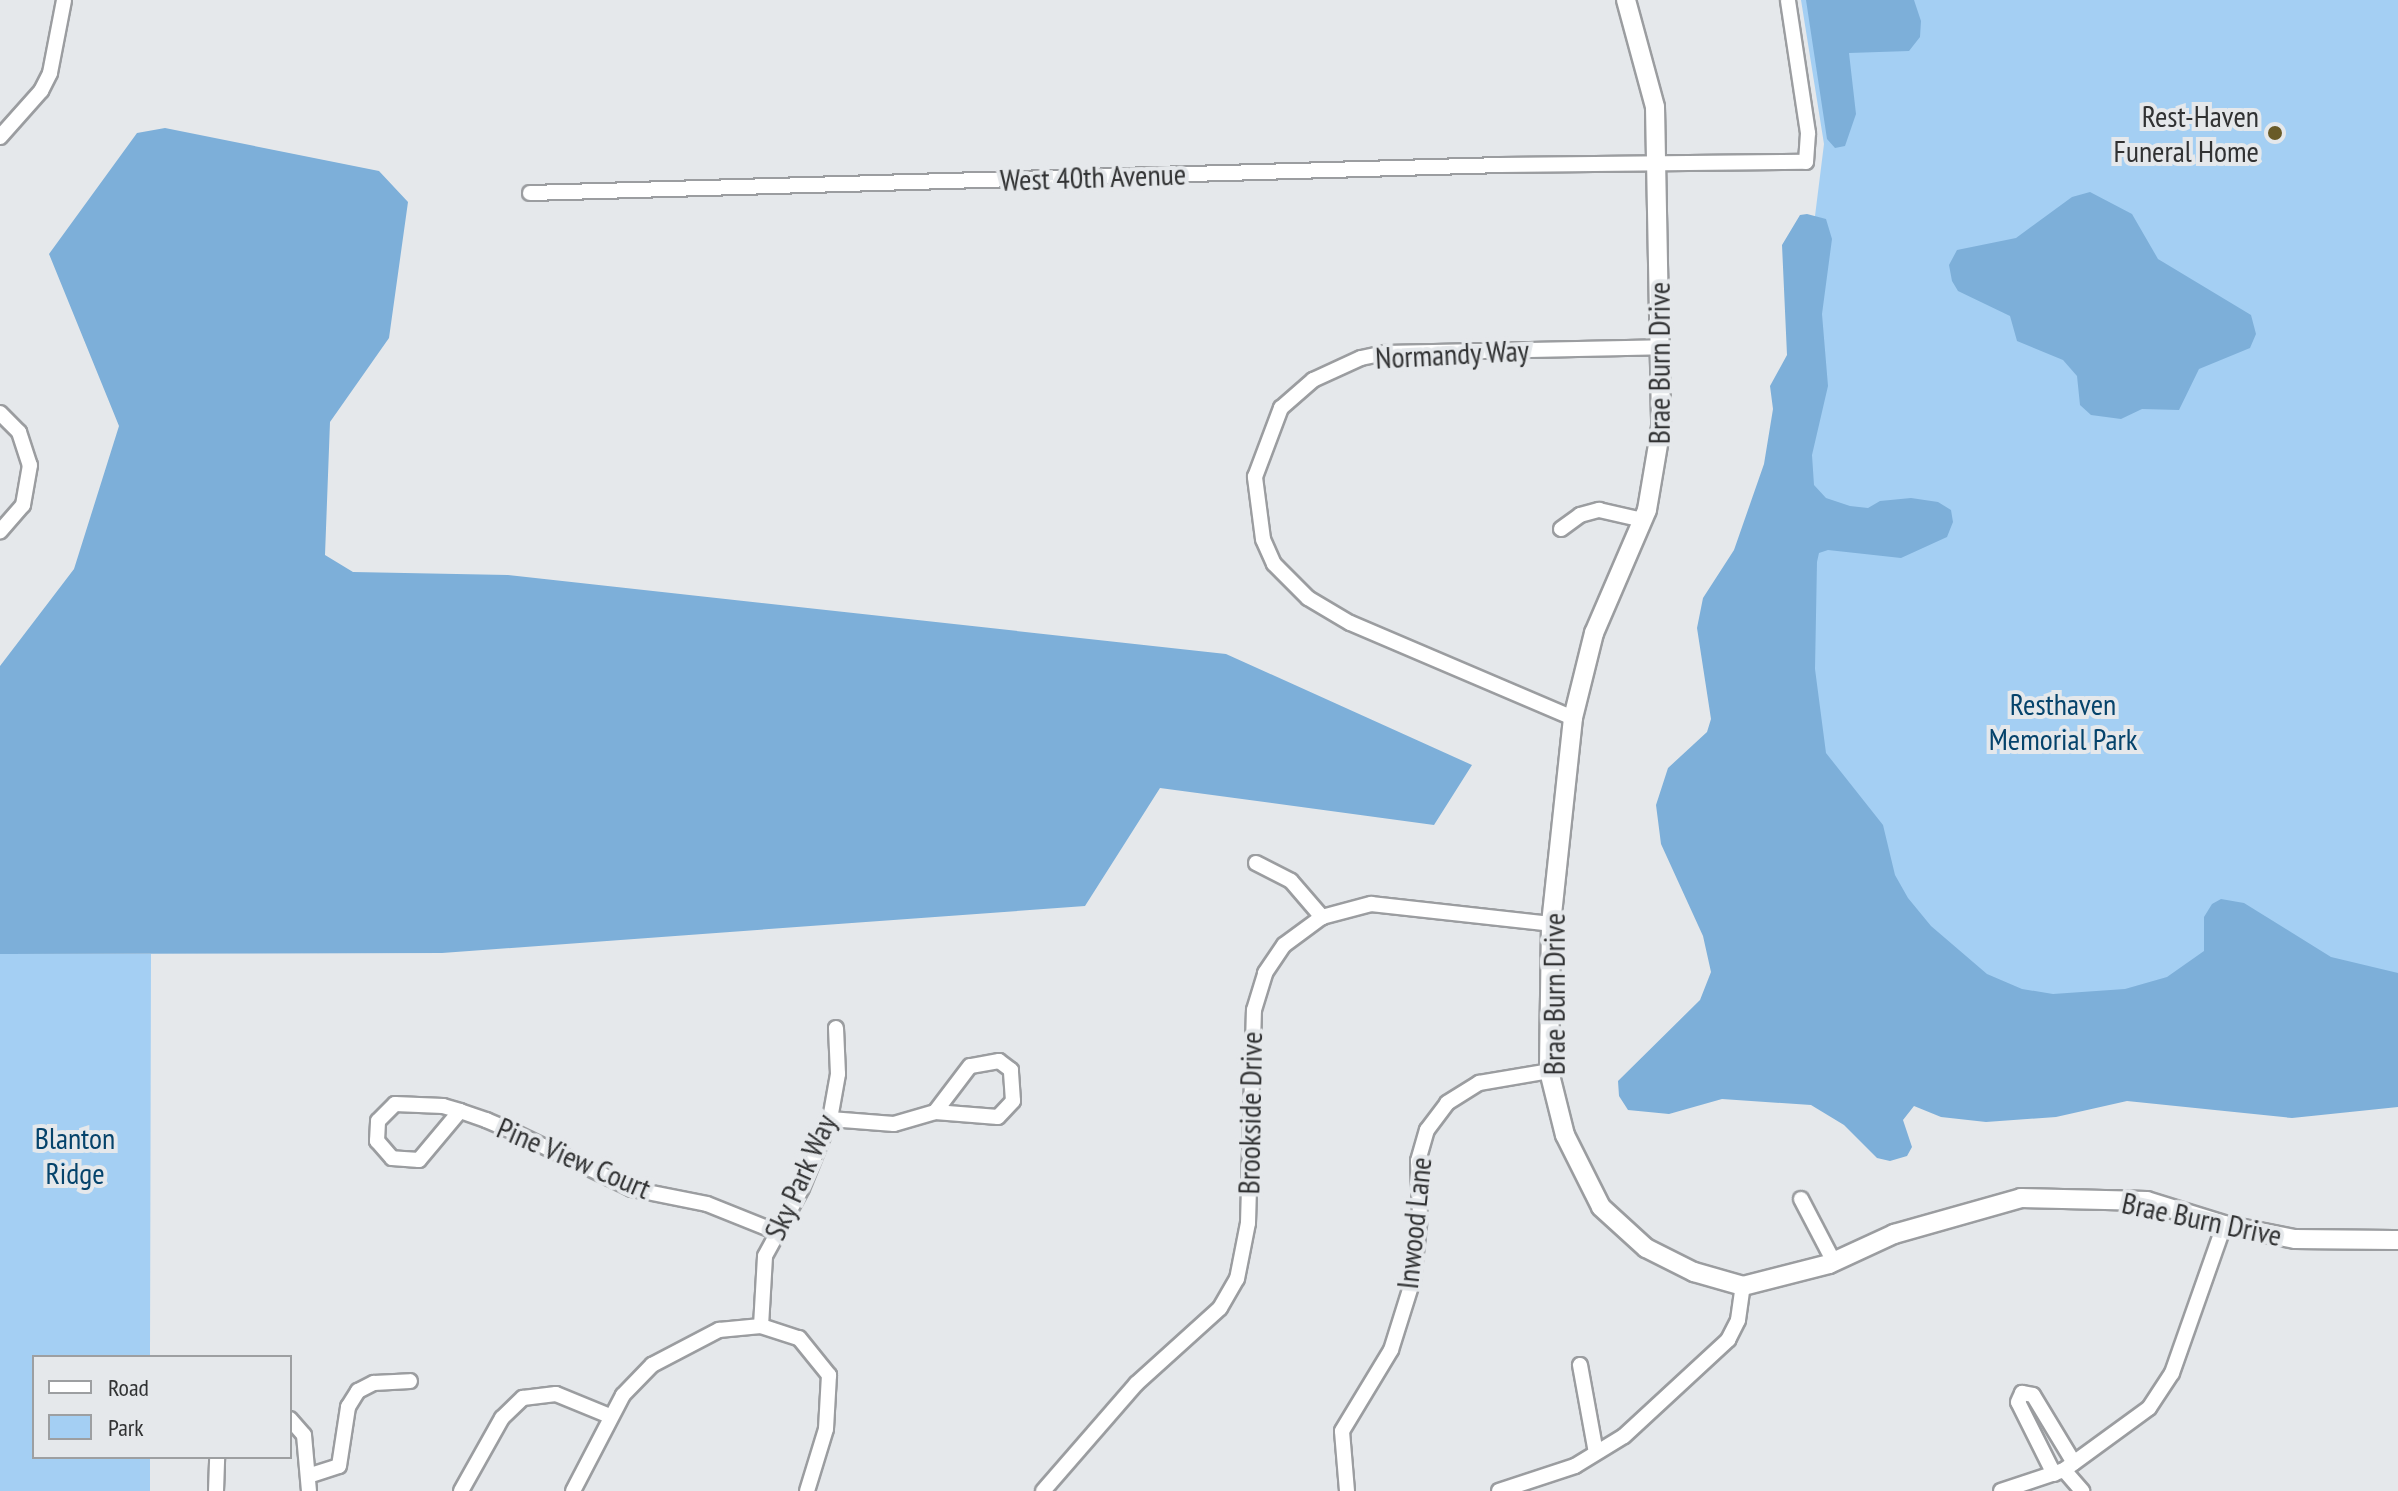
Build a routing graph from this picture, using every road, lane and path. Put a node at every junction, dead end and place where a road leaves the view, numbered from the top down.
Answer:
1 (64, 0) edge
2 (1626, 0) edge
3 (1788, 0) edge
4 (0, 137) edge
5 (1657, 163) junction
6 (530, 193) dead end
7 (1662, 347) junction
8 (0, 413) edge
9 (1643, 520) junction
10 (1561, 529) dead end
11 (0, 531) edge
12 (1573, 718) junction
13 (1256, 863) dead end
14 (1322, 917) junction
15 (1551, 924) junction
16 (836, 1028) dead end
17 (1549, 1071) junction
18 (460, 1111) junction
19 (935, 1112) junction
20 (830, 1119) junction
21 (1801, 1199) dead end
22 (2224, 1225) junction
23 (779, 1233) junction
24 (2398, 1240) edge
25 (1834, 1262) junction
26 (1743, 1286) junction
27 (761, 1326) junction
28 (1580, 1365) dead end
29 (410, 1381) dead end
30 (610, 1416) junction
31 (292, 1421) edge
32 (1596, 1453) junction
33 (217, 1459) edge
34 (2064, 1469) junction
35 (311, 1475) junction
36 (216, 1491) edge
37 (309, 1491) edge
38 (461, 1491) edge
39 (573, 1491) edge
40 (807, 1491) edge
41 (1043, 1491) edge
42 (1347, 1491) edge
43 (1499, 1491) edge
44 (2001, 1491) edge
45 (2082, 1491) edge

1 - 4 street
2 - 5 street, Brae Burn Drive
3 - 5 street, West 40th Avenue
5 - 6 street, West 40th Avenue
5 - 7 street, Brae Burn Drive
7 - 9 street, Brae Burn Drive
7 - 12 street, Normandy Way
8 - 11 street
9 - 10 street
9 - 12 street, Brae Burn Drive
12 - 15 street, Brae Burn Drive
13 - 14 street
14 - 15 street, Brookside Drive
14 - 41 street, Brookside Drive
15 - 17 street, Brae Burn Drive
16 - 20 street, Sky Park Way
17 - 26 street, Brae Burn Drive
17 - 42 street, Inwood Lane
18 - 18 street, Pine View Court
18 - 23 street, Pine View Court
19 - 19 street
19 - 20 street
20 - 23 street, Sky Park Way
21 - 25 street
22 - 24 street, Brae Burn Drive
22 - 25 street, Brae Burn Drive
22 - 34 street
23 - 27 street, Sky Park Way
25 - 26 street, Brae Burn Drive
26 - 32 street
27 - 30 street
27 - 40 street
28 - 32 street
29 - 35 street
30 - 38 street
30 - 39 street
31 - 35 street
32 - 43 street
33 - 36 street
34 - 34 street
34 - 44 street
34 - 45 street
35 - 37 street

